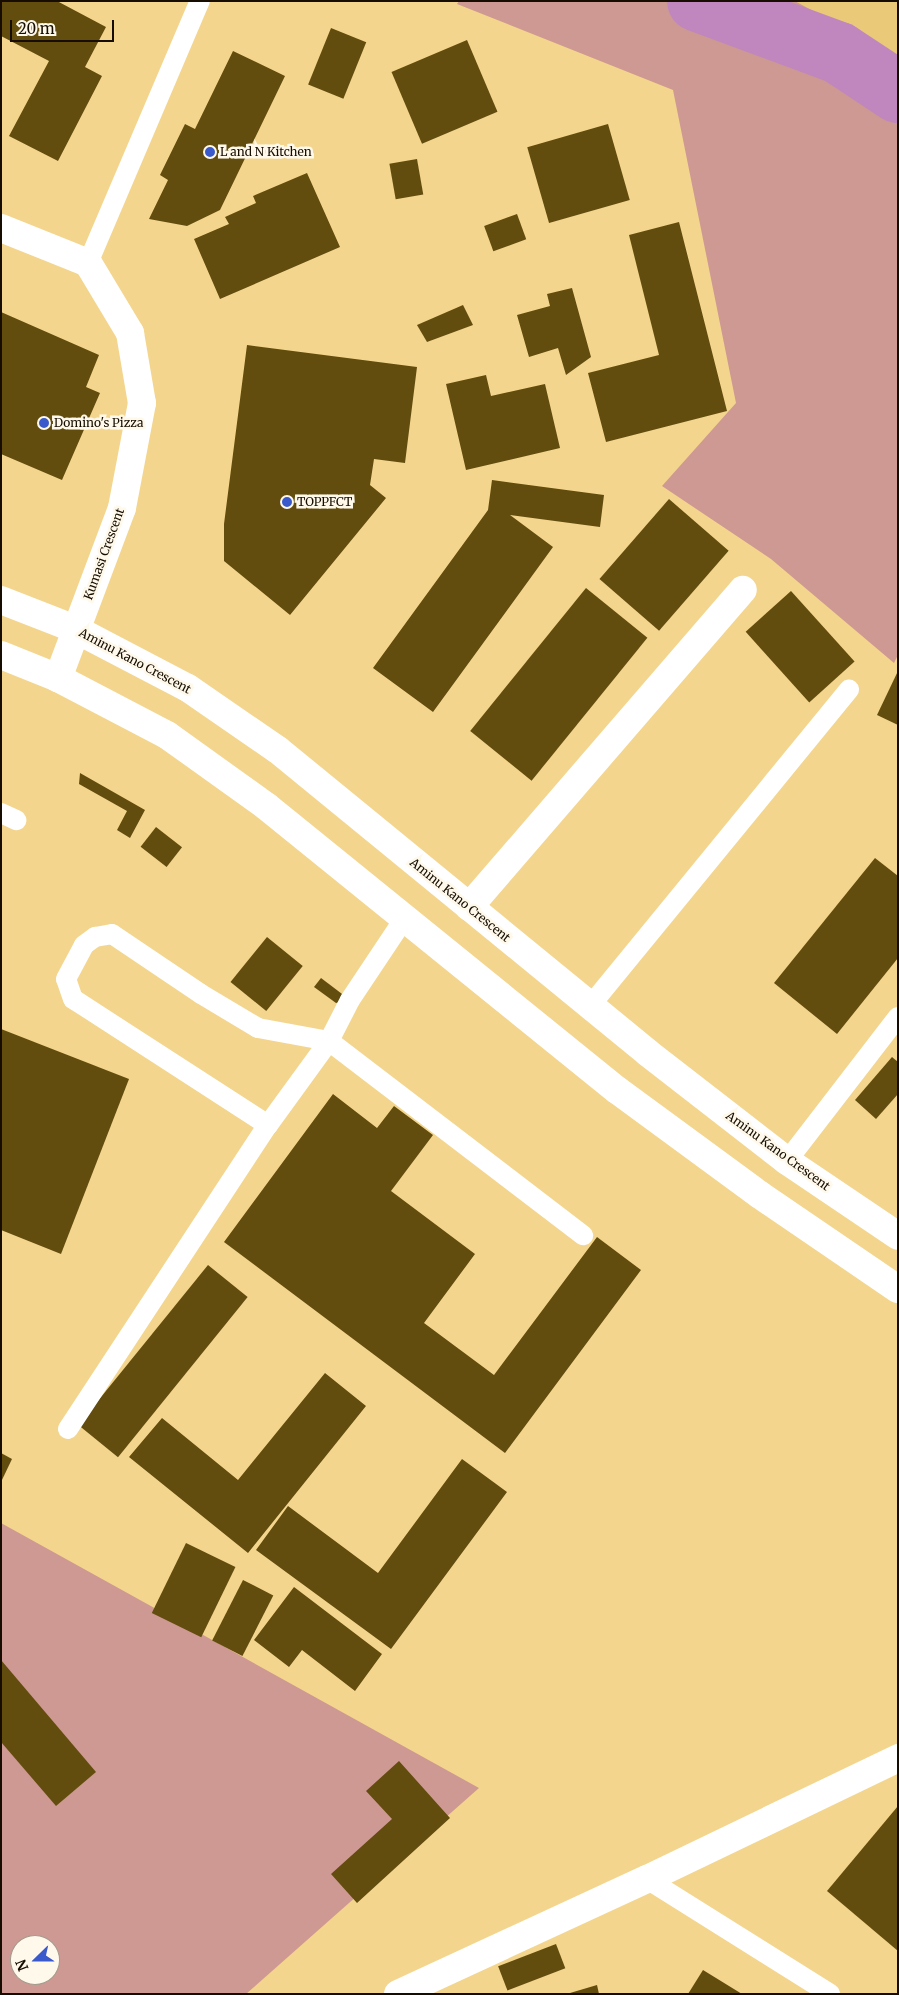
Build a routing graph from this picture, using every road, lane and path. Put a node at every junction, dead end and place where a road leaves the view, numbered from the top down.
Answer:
1 (200, 1) edge
2 (1, 228) edge
3 (88, 263) junction
4 (743, 590) dead end
5 (1, 600) edge
6 (76, 629) junction
7 (1, 655) edge
8 (58, 678) junction
9 (850, 689) dead end
10 (469, 907) junction
11 (404, 919) junction
12 (590, 1006) junction
13 (898, 1017) edge
14 (329, 1041) junction
15 (268, 1125) junction
16 (787, 1161) junction
17 (583, 1235) dead end
18 (898, 1236) edge
19 (898, 1289) edge
20 (68, 1429) dead end
21 (898, 1758) edge
22 (648, 1879) junction
23 (398, 1994) edge
24 (830, 1994) edge

1 - 3 lane
2 - 3 street
3 - 6 street, Kumasi Crescent
4 - 10 street
5 - 6 street, Aminu Kano Crescent
6 - 8 street, Kumasi Crescent
6 - 10 street, Aminu Kano Crescent
7 - 8 street
8 - 11 street
9 - 12 lane
10 - 12 street, Aminu Kano Crescent
11 - 14 lane
11 - 19 street
12 - 16 street, Aminu Kano Crescent
13 - 16 lane
14 - 15 lane
14 - 15 lane
14 - 17 lane
15 - 20 lane
16 - 18 street, Aminu Kano Crescent
21 - 22 street
22 - 23 street
22 - 24 lane

